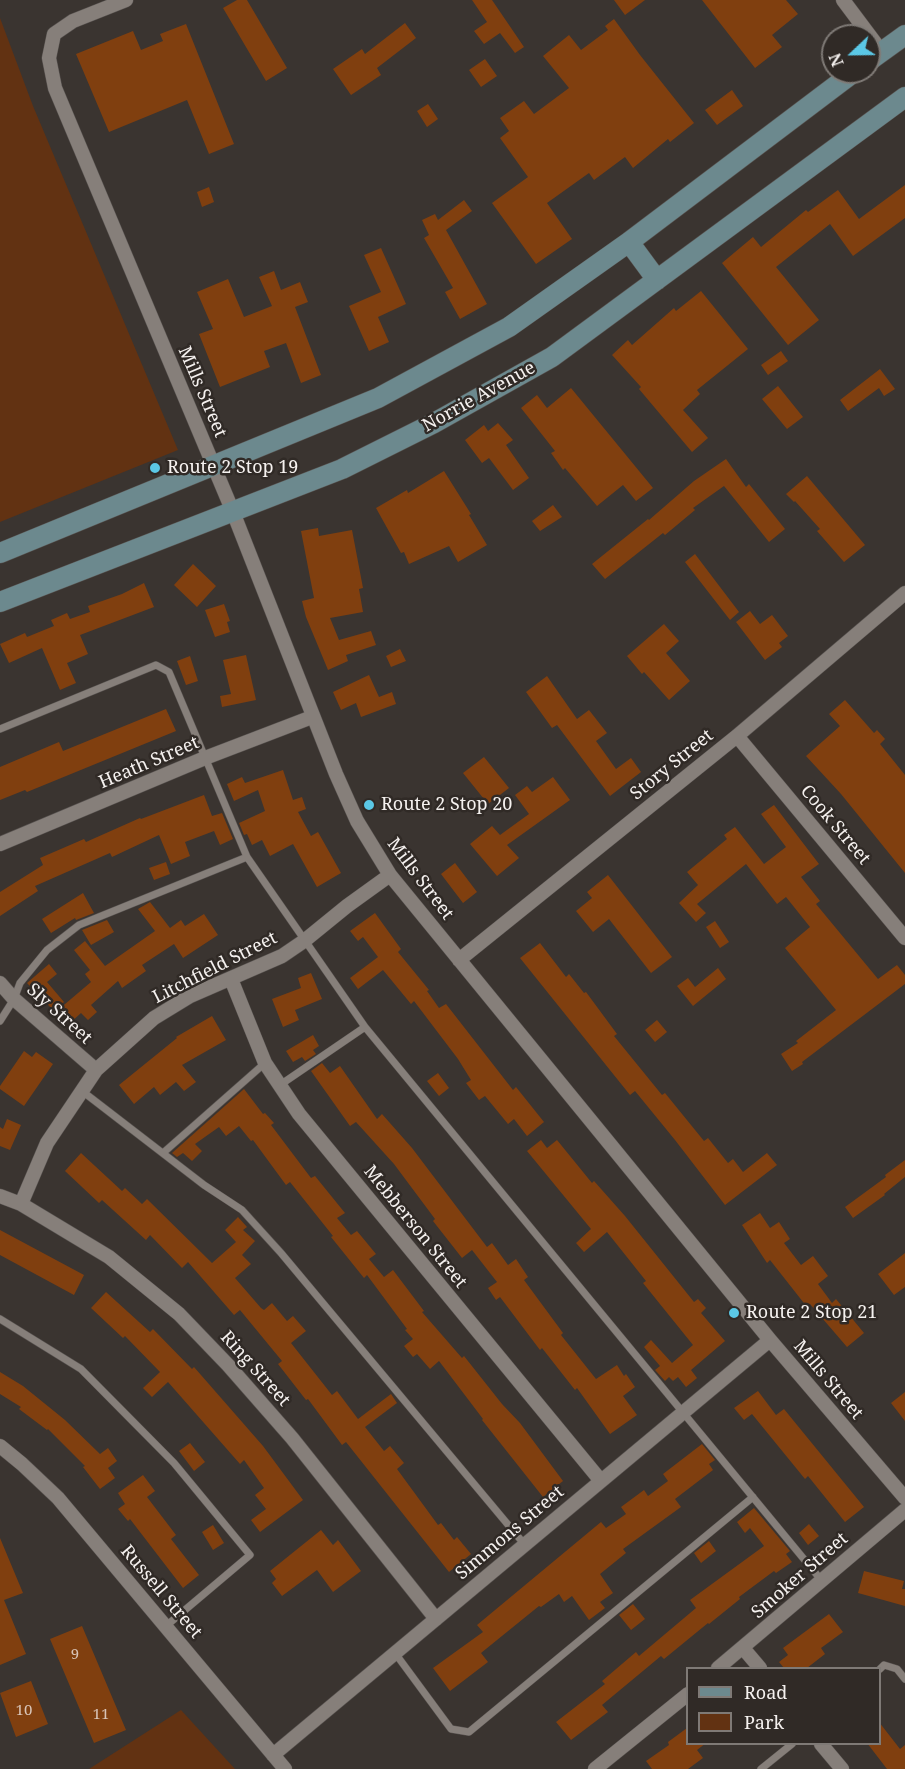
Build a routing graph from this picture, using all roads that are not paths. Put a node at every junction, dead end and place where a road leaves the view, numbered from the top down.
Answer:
1 (126, 0) edge
2 (843, 0) edge
3 (857, 24) edge
4 (905, 35) edge
5 (881, 52) edge
6 (838, 84) edge
7 (905, 97) edge
8 (629, 242) junction
9 (657, 280) junction
10 (213, 465) junction
11 (232, 512) junction
12 (0, 553) edge
13 (905, 593) edge
14 (0, 602) edge
15 (312, 717) junction
16 (0, 729) edge
17 (737, 736) junction
18 (205, 758) junction
19 (0, 844) edge
20 (248, 857) junction
21 (390, 875) junction
22 (905, 938) edge
23 (304, 941) junction
24 (459, 960) junction
25 (231, 979) junction
26 (0, 983) edge
27 (14, 999) junction
28 (0, 1021) edge
29 (365, 1027) junction
30 (265, 1063) junction
31 (96, 1070) junction
32 (280, 1085) junction
33 (82, 1091) junction
34 (163, 1154) junction
35 (0, 1196) edge
36 (21, 1204) junction
37 (0, 1318) edge
38 (770, 1340) junction
39 (683, 1412) junction
40 (0, 1446) edge
41 (601, 1481) junction
42 (753, 1497) junction
43 (905, 1498) edge
44 (905, 1509) edge
45 (525, 1545) junction
46 (822, 1581) junction
47 (436, 1619) junction
48 (166, 1626) junction
49 (743, 1648) junction
50 (395, 1653) junction
51 (719, 1667) edge
52 (759, 1667) edge
53 (881, 1667) edge
54 (905, 1679) edge
55 (686, 1695) edge
56 (790, 1745) edge
57 (823, 1745) edge
58 (273, 1755) junction
59 (285, 1769) edge
60 (596, 1769) edge
61 (761, 1769) edge
62 (842, 1769) edge

1 - 10 street, Mills Street
2 - 3 street
4 - 5 main road
6 - 8 main road
7 - 9 main road, Norrie Avenue
8 - 9 main road
8 - 10 main road
9 - 11 main road, Norrie Avenue
10 - 11 street, Mills Street
10 - 12 main road
11 - 14 main road, Norrie Avenue
11 - 15 street, Mills Street
13 - 17 street, Story Street
15 - 18 street, Heath Street
15 - 21 street, Mills Street
16 - 18 lane
17 - 22 street, Cook Street
17 - 24 street, Story Street
18 - 19 street, Heath Street
18 - 20 lane
20 - 23 lane
20 - 27 lane
21 - 23 street, Litchfield Street
21 - 24 street, Mills Street
23 - 25 street, Litchfield Street
23 - 29 lane
24 - 38 street, Mills Street
25 - 30 street, Mebberson Street
25 - 31 street, Litchfield Street
26 - 27 street, Sly Street
27 - 28 lane
27 - 31 street, Sly Street
29 - 32 lane
29 - 39 lane
30 - 32 street, Mebberson Street
30 - 34 lane
31 - 33 street, Litchfield Street
32 - 41 street, Mebberson Street
33 - 34 lane
33 - 36 street, Litchfield Street
34 - 45 lane
35 - 36 street, Ring Street
36 - 47 street, Ring Street
37 - 48 lane
38 - 39 street, Simmons Street
38 - 43 street, Mills Street
39 - 41 street, Simmons Street
39 - 42 lane
40 - 48 street, Russell Street
41 - 45 street, Simmons Street
42 - 46 lane
42 - 50 lane
44 - 46 street, Smoker Street
45 - 47 street, Simmons Street
46 - 49 street, Smoker Street
47 - 50 street, Simmons Street
48 - 58 street, Russell Street
49 - 51 street, Smoker Street
49 - 52 street
50 - 58 street, Simmons Street
53 - 54 lane
55 - 60 street
56 - 61 lane
57 - 62 street
58 - 59 street, Russell Street

